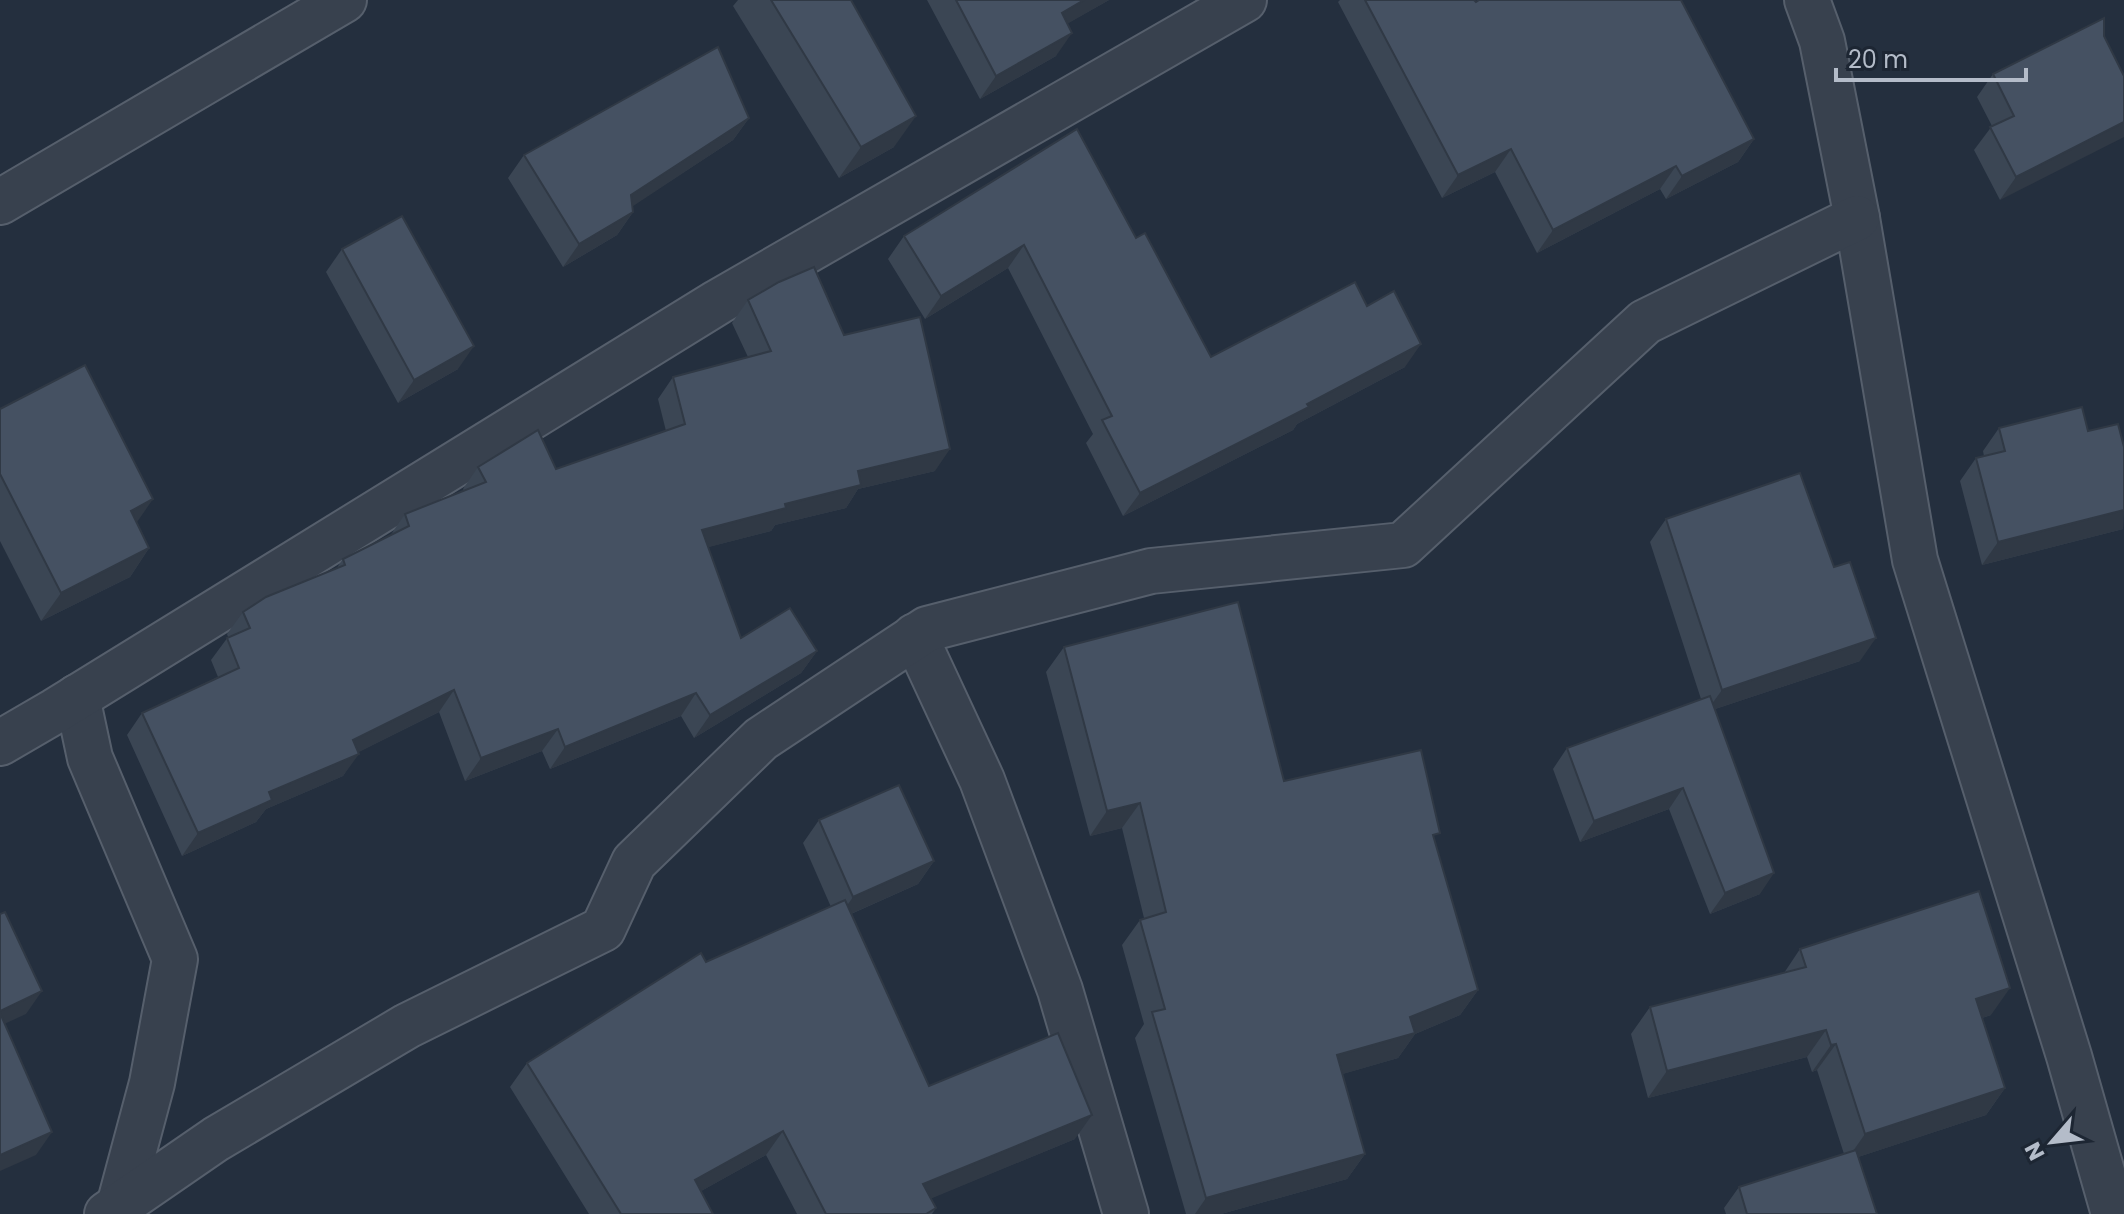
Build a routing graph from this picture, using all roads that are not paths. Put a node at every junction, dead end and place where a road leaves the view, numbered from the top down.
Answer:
1 (344, 0) edge
2 (1244, 0) edge
3 (1807, 0) edge
4 (0, 202) edge
5 (1857, 218) junction
6 (915, 636) junction
7 (77, 697) junction
8 (0, 743) edge
9 (116, 1211) edge
10 (1126, 1214) edge
11 (2114, 1214) edge

1 - 4 street
2 - 7 street
3 - 5 street
5 - 6 street
5 - 11 street
6 - 9 street
6 - 10 street
7 - 8 street
7 - 9 street

